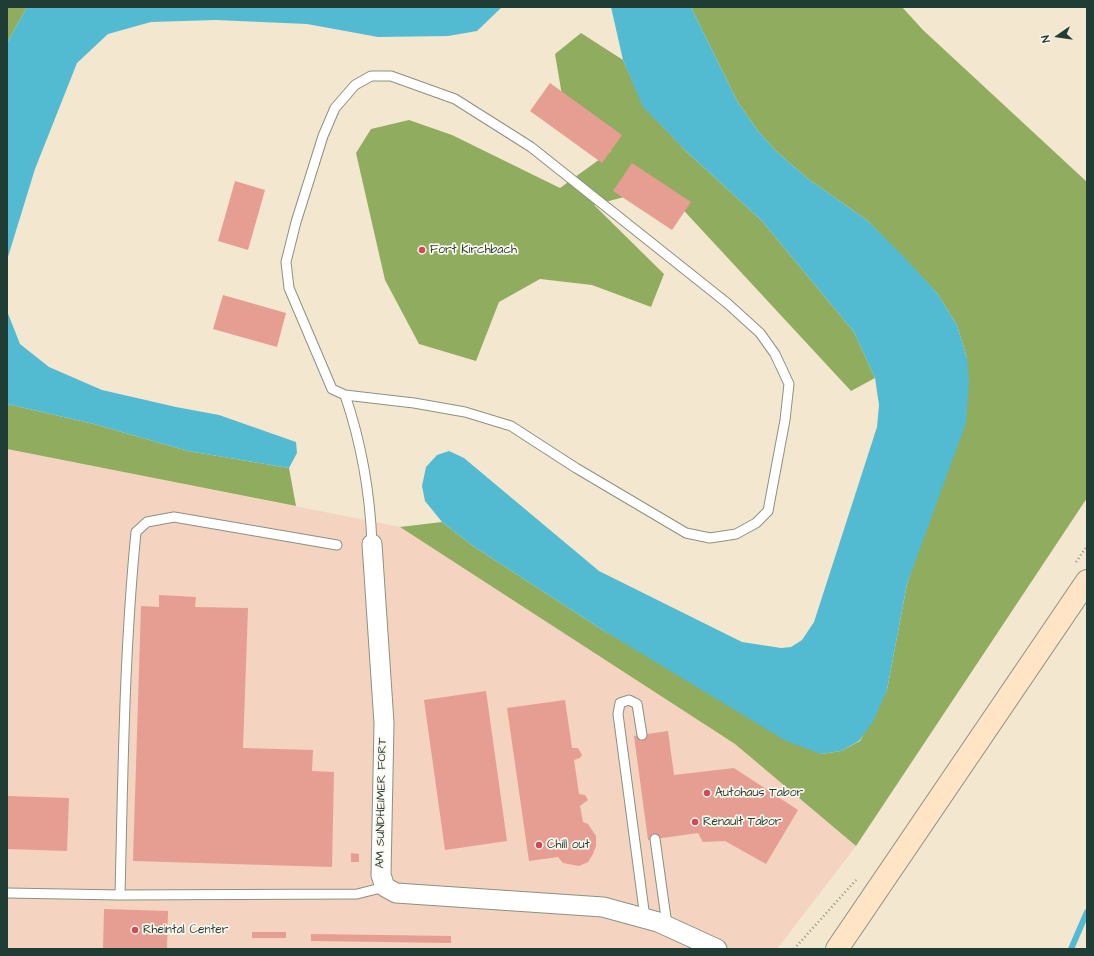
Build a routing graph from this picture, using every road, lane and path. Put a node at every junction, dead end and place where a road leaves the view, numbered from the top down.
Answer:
1 (345, 395) junction
2 (372, 544) joint
3 (337, 545) dead end
4 (1087, 581) edge
5 (642, 735) dead end
6 (655, 839) dead end
7 (385, 887) junction
8 (7, 893) edge
9 (120, 895) junction
10 (645, 918) junction
11 (667, 925) junction
12 (717, 949) edge
13 (837, 949) edge

1 - 1 lane
1 - 2 lane
2 - 7 street, AM SUNDHEIMER FORT
3 - 9 lane
4 - 13 street
5 - 10 lane
6 - 11 lane
7 - 9 lane
7 - 10 street
8 - 9 lane
10 - 11 street
11 - 12 street

